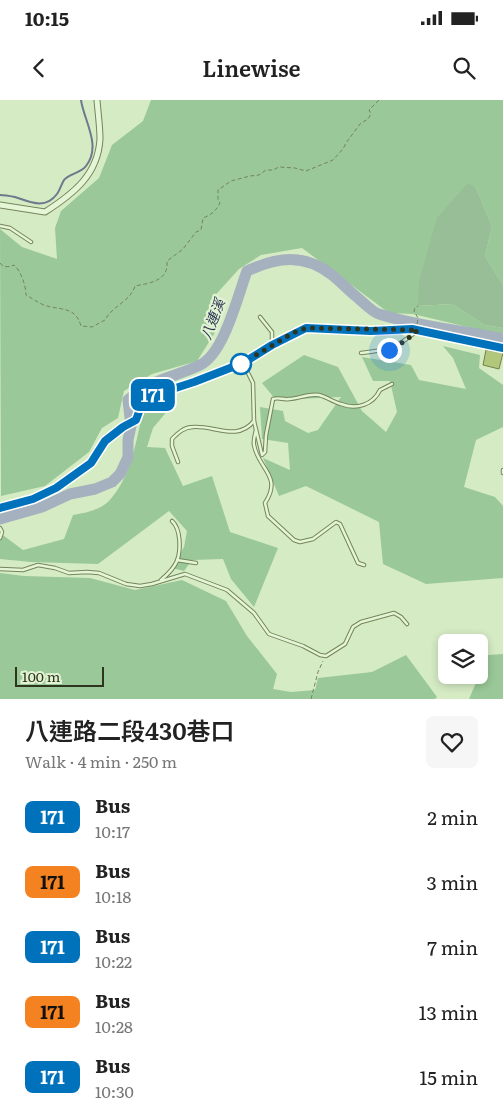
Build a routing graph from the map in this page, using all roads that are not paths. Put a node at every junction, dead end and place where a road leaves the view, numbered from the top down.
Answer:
1 (97, 100) edge
2 (0, 205) edge
3 (0, 226) edge
4 (31, 242) dead end
5 (260, 317) dead end
6 (417, 329) junction
7 (272, 345) junction
8 (503, 348) edge
9 (361, 353) dead end
10 (243, 363) junction
11 (392, 384) dead end
12 (254, 421) junction
13 (256, 430) junction
14 (178, 462) dead end
15 (0, 508) edge
16 (172, 521) dead end
17 (0, 528) edge
18 (0, 538) edge
19 (177, 560) junction
20 (196, 563) dead end
21 (364, 565) dead end
22 (0, 569) edge
23 (158, 582) junction
24 (407, 624) dead end

1 - 2 street
3 - 4 lane
5 - 7 lane
6 - 7 street
6 - 8 street
6 - 9 lane
7 - 10 street
10 - 12 lane
10 - 15 street
11 - 13 lane
12 - 13 lane
12 - 14 lane
13 - 21 lane
16 - 19 lane
17 - 18 lane
19 - 20 lane
19 - 23 lane
22 - 23 lane
23 - 24 lane

